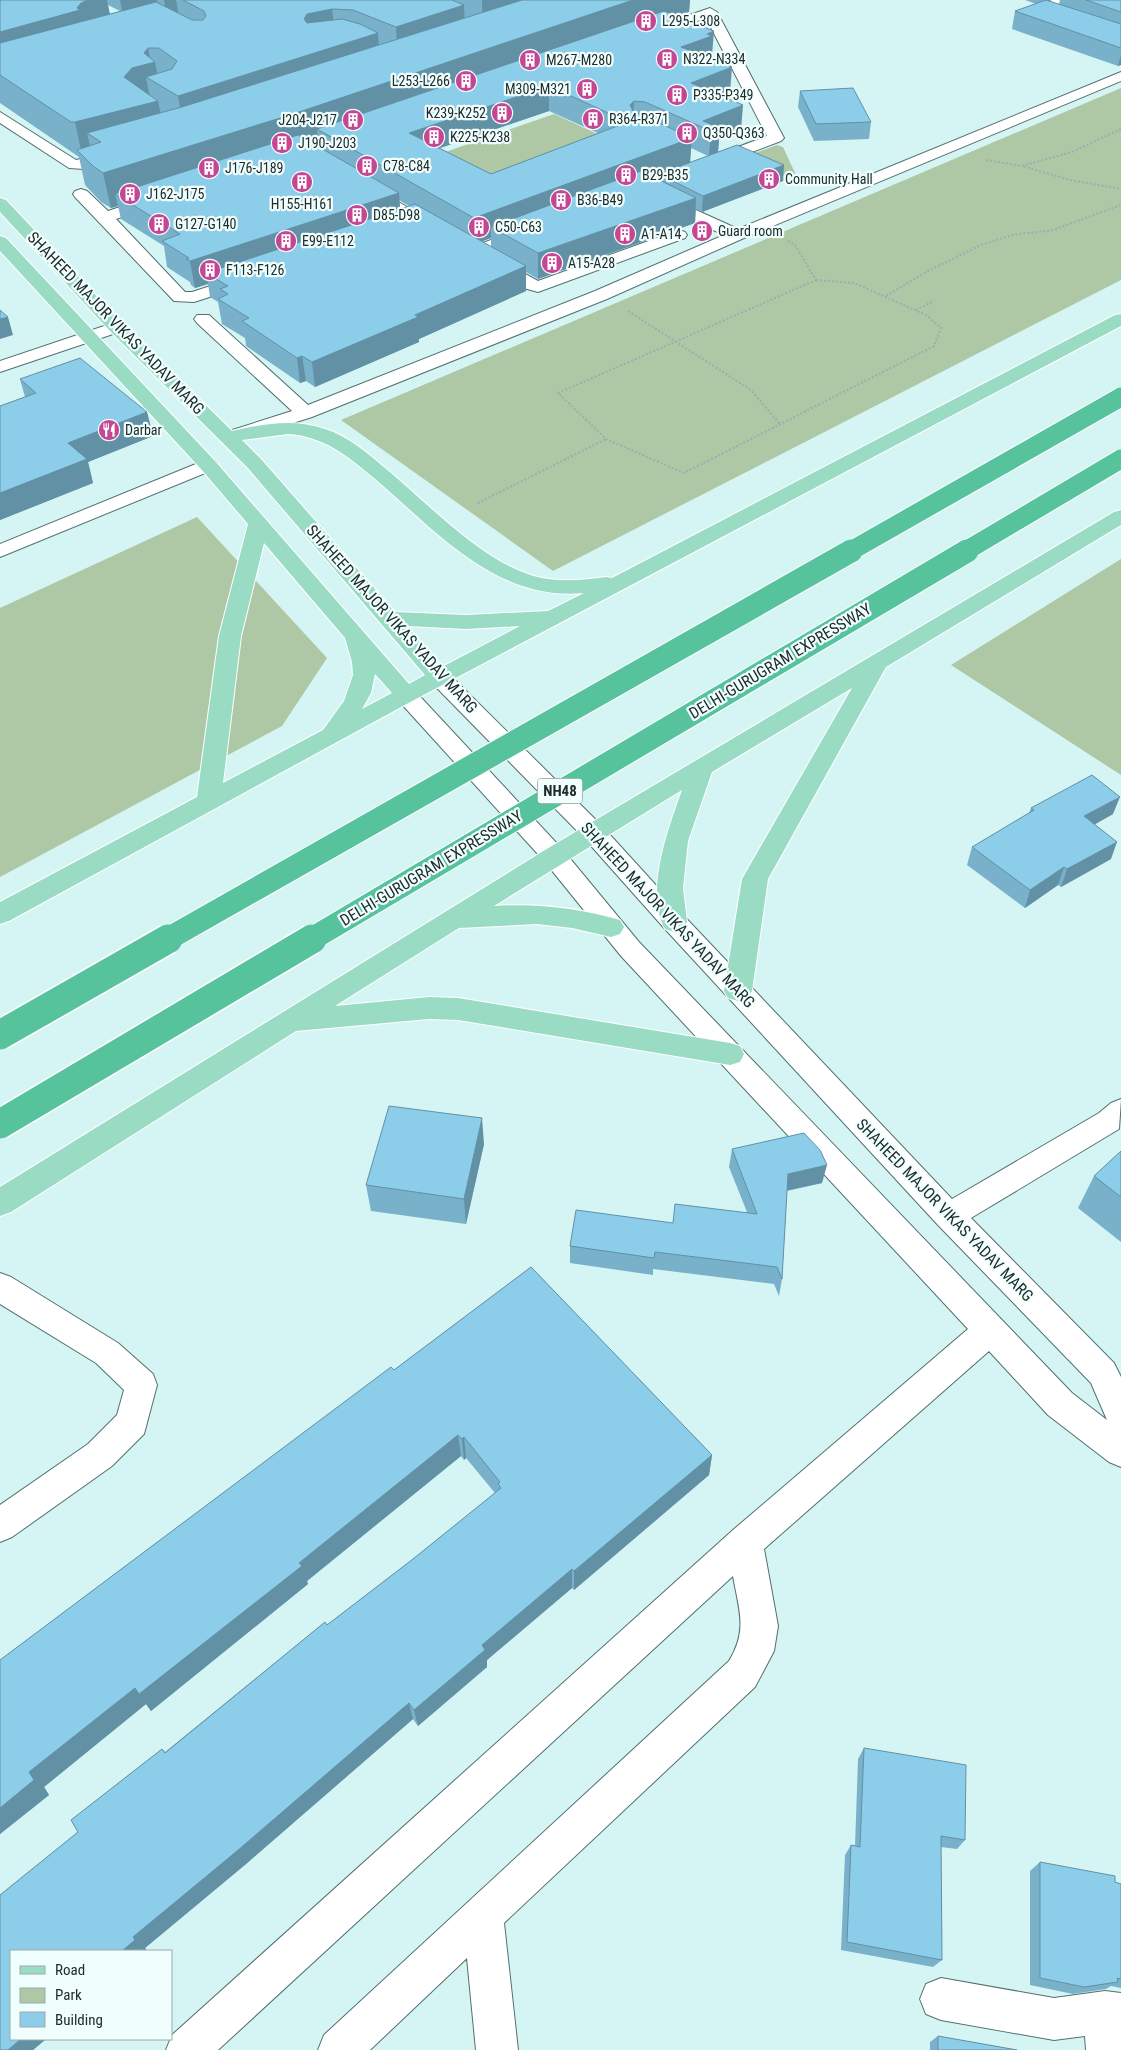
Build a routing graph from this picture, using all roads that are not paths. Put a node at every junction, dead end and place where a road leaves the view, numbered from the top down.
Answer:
1 (1065, 0) edge
2 (707, 6) edge
3 (1121, 38) edge
4 (1121, 76) edge
5 (0, 116) edge
6 (135, 150) edge
7 (303, 153) junction
8 (691, 156) dead end
9 (284, 159) edge
10 (709, 164) junction
11 (646, 188) junction
12 (81, 194) dead end
13 (171, 196) edge
14 (0, 203) edge
15 (105, 217) junction
16 (418, 220) junction
17 (400, 227) edge
18 (731, 232) junction
19 (679, 235) dead end
20 (0, 241) edge
21 (474, 252) junction
22 (260, 275) edge
23 (1121, 318) edge
24 (203, 319) dead end
25 (116, 327) junction
26 (88, 337) junction
27 (0, 367) edge
28 (1121, 397) edge
29 (305, 413) junction
30 (229, 437) junction
31 (1121, 459) edge
32 (208, 465) junction
33 (1121, 516) edge
34 (258, 524) junction
35 (0, 551) edge
36 (626, 580) junction
37 (558, 616) junction
38 (388, 618) junction
39 (354, 636) junction
40 (878, 662) junction
41 (440, 678) junction
42 (406, 695) junction
43 (329, 736) junction
44 (702, 768) junction
45 (210, 799) junction
46 (593, 832) junction
47 (554, 856) junction
48 (0, 914) edge
49 (452, 920) junction
50 (674, 922) junction
51 (611, 926) junction
52 (738, 991) junction
53 (287, 1021) junction
54 (0, 1035) edge
55 (730, 1054) junction
56 (1121, 1111) edge
57 (0, 1124) edge
58 (0, 1203) edge
59 (949, 1216) junction
60 (0, 1287) edge
61 (990, 1330) junction
62 (1121, 1415) edge
63 (1121, 1451) edge
64 (0, 1526) edge
65 (745, 1542) junction
66 (483, 1916) junction
67 (941, 1999) dead end
68 (1111, 2025) edge
69 (187, 2050) edge
70 (339, 2050) edge
71 (498, 2050) edge

1 - 3 street
2 - 7 street
2 - 10 street
4 - 18 street
5 - 6 street
7 - 9 street
7 - 16 street
8 - 10 street
10 - 11 street
11 - 18 street
11 - 21 street
12 - 15 street
13 - 15 street
14 - 25 main road, SHAHEED MAJOR VIKAS YADAV MARG
15 - 22 street
16 - 17 street
16 - 21 street
18 - 29 street
19 - 21 street
20 - 26 main road, SHAHEED MAJOR VIKAS YADAV MARG
23 - 36 main road
24 - 29 street
25 - 26 street
25 - 30 main road, SHAHEED MAJOR VIKAS YADAV MARG
26 - 27 street
26 - 32 main road, SHAHEED MAJOR VIKAS YADAV MARG
28 - 54 highway, bridge
29 - 30 street
30 - 36 main road
30 - 38 main road, SHAHEED MAJOR VIKAS YADAV MARG
31 - 57 highway, DELHI-GURUGRAM EXPRESSWAY / NH48, bridge
32 - 34 main road, SHAHEED MAJOR VIKAS YADAV MARG
32 - 35 street
33 - 40 main road
34 - 39 main road, SHAHEED MAJOR VIKAS YADAV MARG
34 - 45 main road
36 - 37 main road
37 - 38 main road
37 - 41 main road
38 - 41 main road, SHAHEED MAJOR VIKAS YADAV MARG
39 - 42 main road, SHAHEED MAJOR VIKAS YADAV MARG
39 - 43 main road
40 - 44 main road
40 - 52 main road
41 - 42 main road
41 - 46 street, SHAHEED MAJOR VIKAS YADAV MARG
42 - 43 main road
42 - 47 street, SHAHEED MAJOR VIKAS YADAV MARG
43 - 45 main road
44 - 46 main road
44 - 50 main road
45 - 48 main road
46 - 47 main road
46 - 50 street, SHAHEED MAJOR VIKAS YADAV MARG
47 - 49 main road
47 - 51 street, SHAHEED MAJOR VIKAS YADAV MARG
49 - 51 main road
49 - 53 main road
50 - 52 street, SHAHEED MAJOR VIKAS YADAV MARG
51 - 55 street, SHAHEED MAJOR VIKAS YADAV MARG
52 - 59 street, SHAHEED MAJOR VIKAS YADAV MARG
53 - 55 main road
53 - 58 main road
55 - 61 street, SHAHEED MAJOR VIKAS YADAV MARG
56 - 59 street
59 - 62 street, SHAHEED MAJOR VIKAS YADAV MARG
60 - 64 street
61 - 63 street, SHAHEED MAJOR VIKAS YADAV MARG
61 - 65 street
65 - 66 street
65 - 69 street
66 - 70 street
66 - 71 street
67 - 68 street

